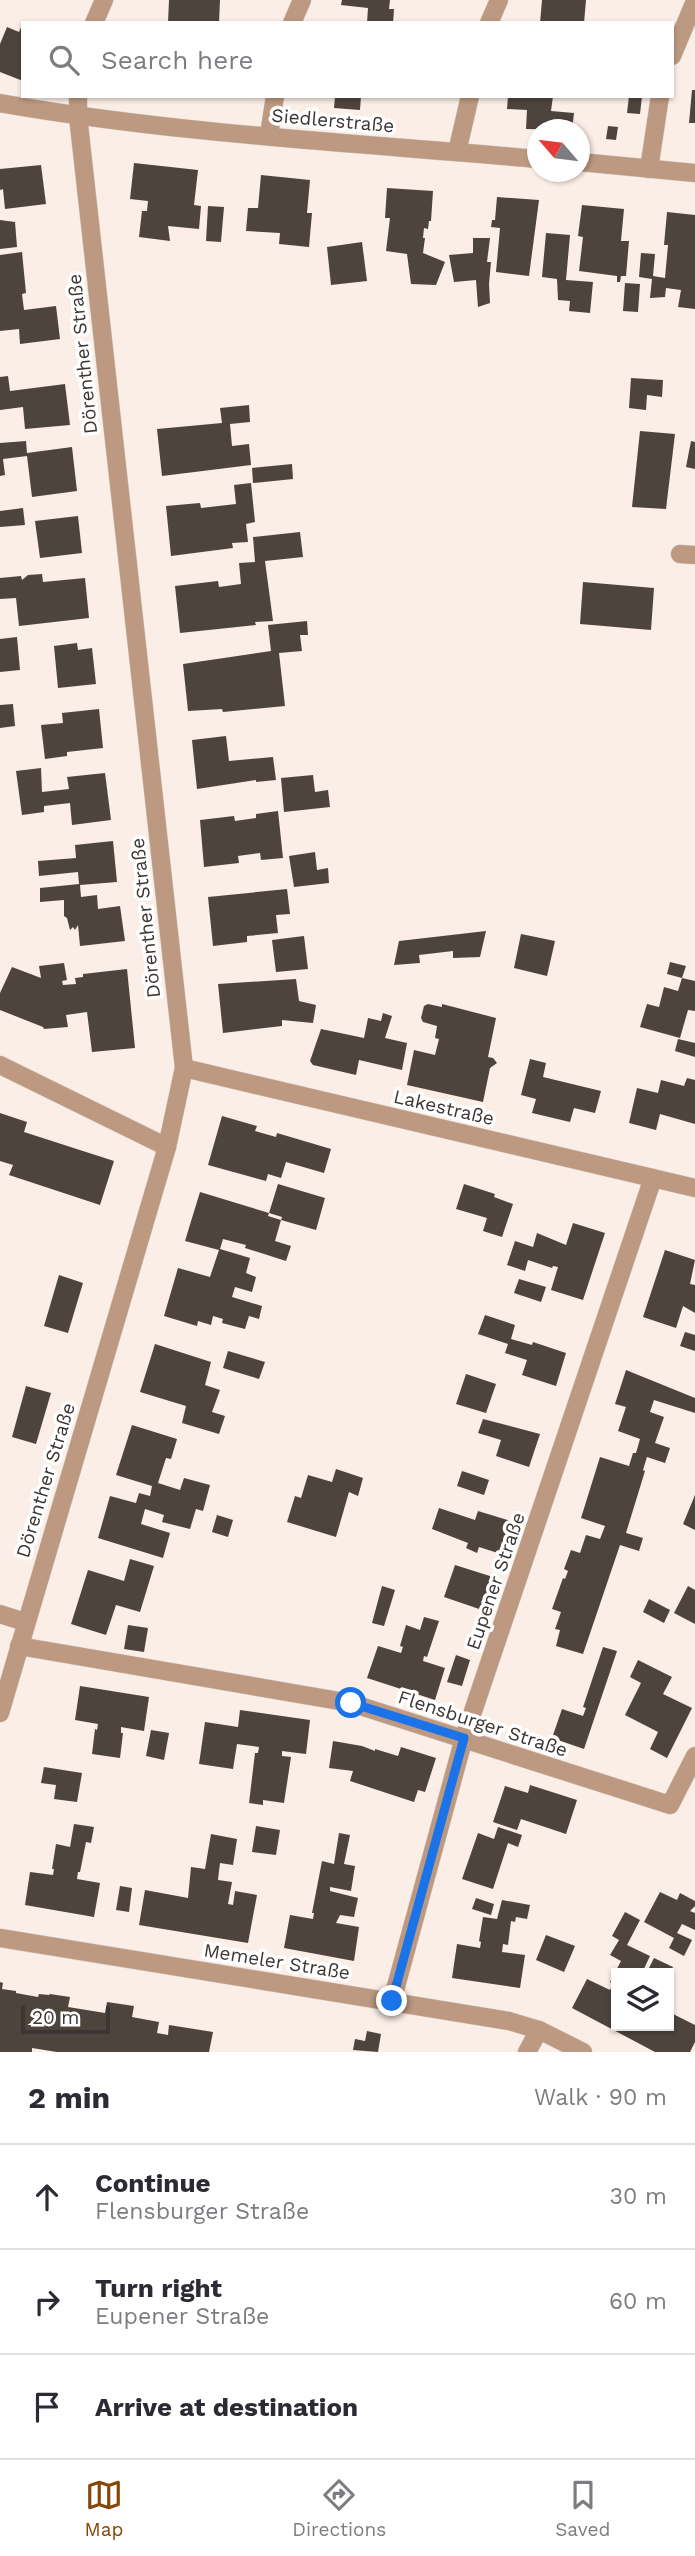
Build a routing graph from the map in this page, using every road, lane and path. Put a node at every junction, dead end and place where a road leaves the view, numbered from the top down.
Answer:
1 (104, 0) edge
2 (302, 0) edge
3 (499, 0) edge
4 (695, 1) edge
5 (95, 21) edge
6 (293, 21) edge
7 (490, 21) edge
8 (674, 51) edge
9 (78, 98) edge
10 (275, 98) edge
11 (470, 98) edge
12 (660, 98) edge
13 (0, 103) edge
14 (78, 116) junction
15 (270, 135) junction
16 (457, 152) junction
17 (527, 158) edge
18 (590, 163) edge
19 (649, 169) junction
20 (695, 173) edge
21 (0, 1065) edge
22 (184, 1068) junction
23 (167, 1147) junction
24 (653, 1178) junction
25 (695, 1188) edge
26 (0, 1615) edge
27 (25, 1622) junction
28 (19, 1646) junction
29 (0, 1713) edge
30 (464, 1738) junction
31 (695, 1756) edge
32 (0, 1938) edge
33 (392, 2001) junction
34 (539, 2030) junction
35 (527, 2052) edge
36 (583, 2052) edge

1 - 5 street
2 - 6 street
3 - 7 street
4 - 8 street
9 - 14 street, Dörenther Straße
10 - 15 street
11 - 16 street
12 - 19 street
13 - 14 street, Siedlerstraße
14 - 15 street, Siedlerstraße
14 - 22 street, Dörenther Straße
15 - 16 street, Siedlerstraße
16 - 17 street, Siedlerstraße
18 - 19 street
19 - 20 street
21 - 23 street
22 - 23 street, Dörenther Straße
22 - 24 street, Lakestraße
23 - 27 street, Dörenther Straße
24 - 25 street, Lakestraße
24 - 30 street, Eupener Straße
26 - 27 street
27 - 28 street, Dörenther Straße
28 - 29 street, Dörenther Straße
28 - 30 street, Flensburger Straße
30 - 31 street, Flensburger Straße
30 - 33 street, Eupener Straße
32 - 33 street, Memeler Straße
33 - 34 street, Memeler Straße
34 - 35 street
34 - 36 street, Memeler Straße

